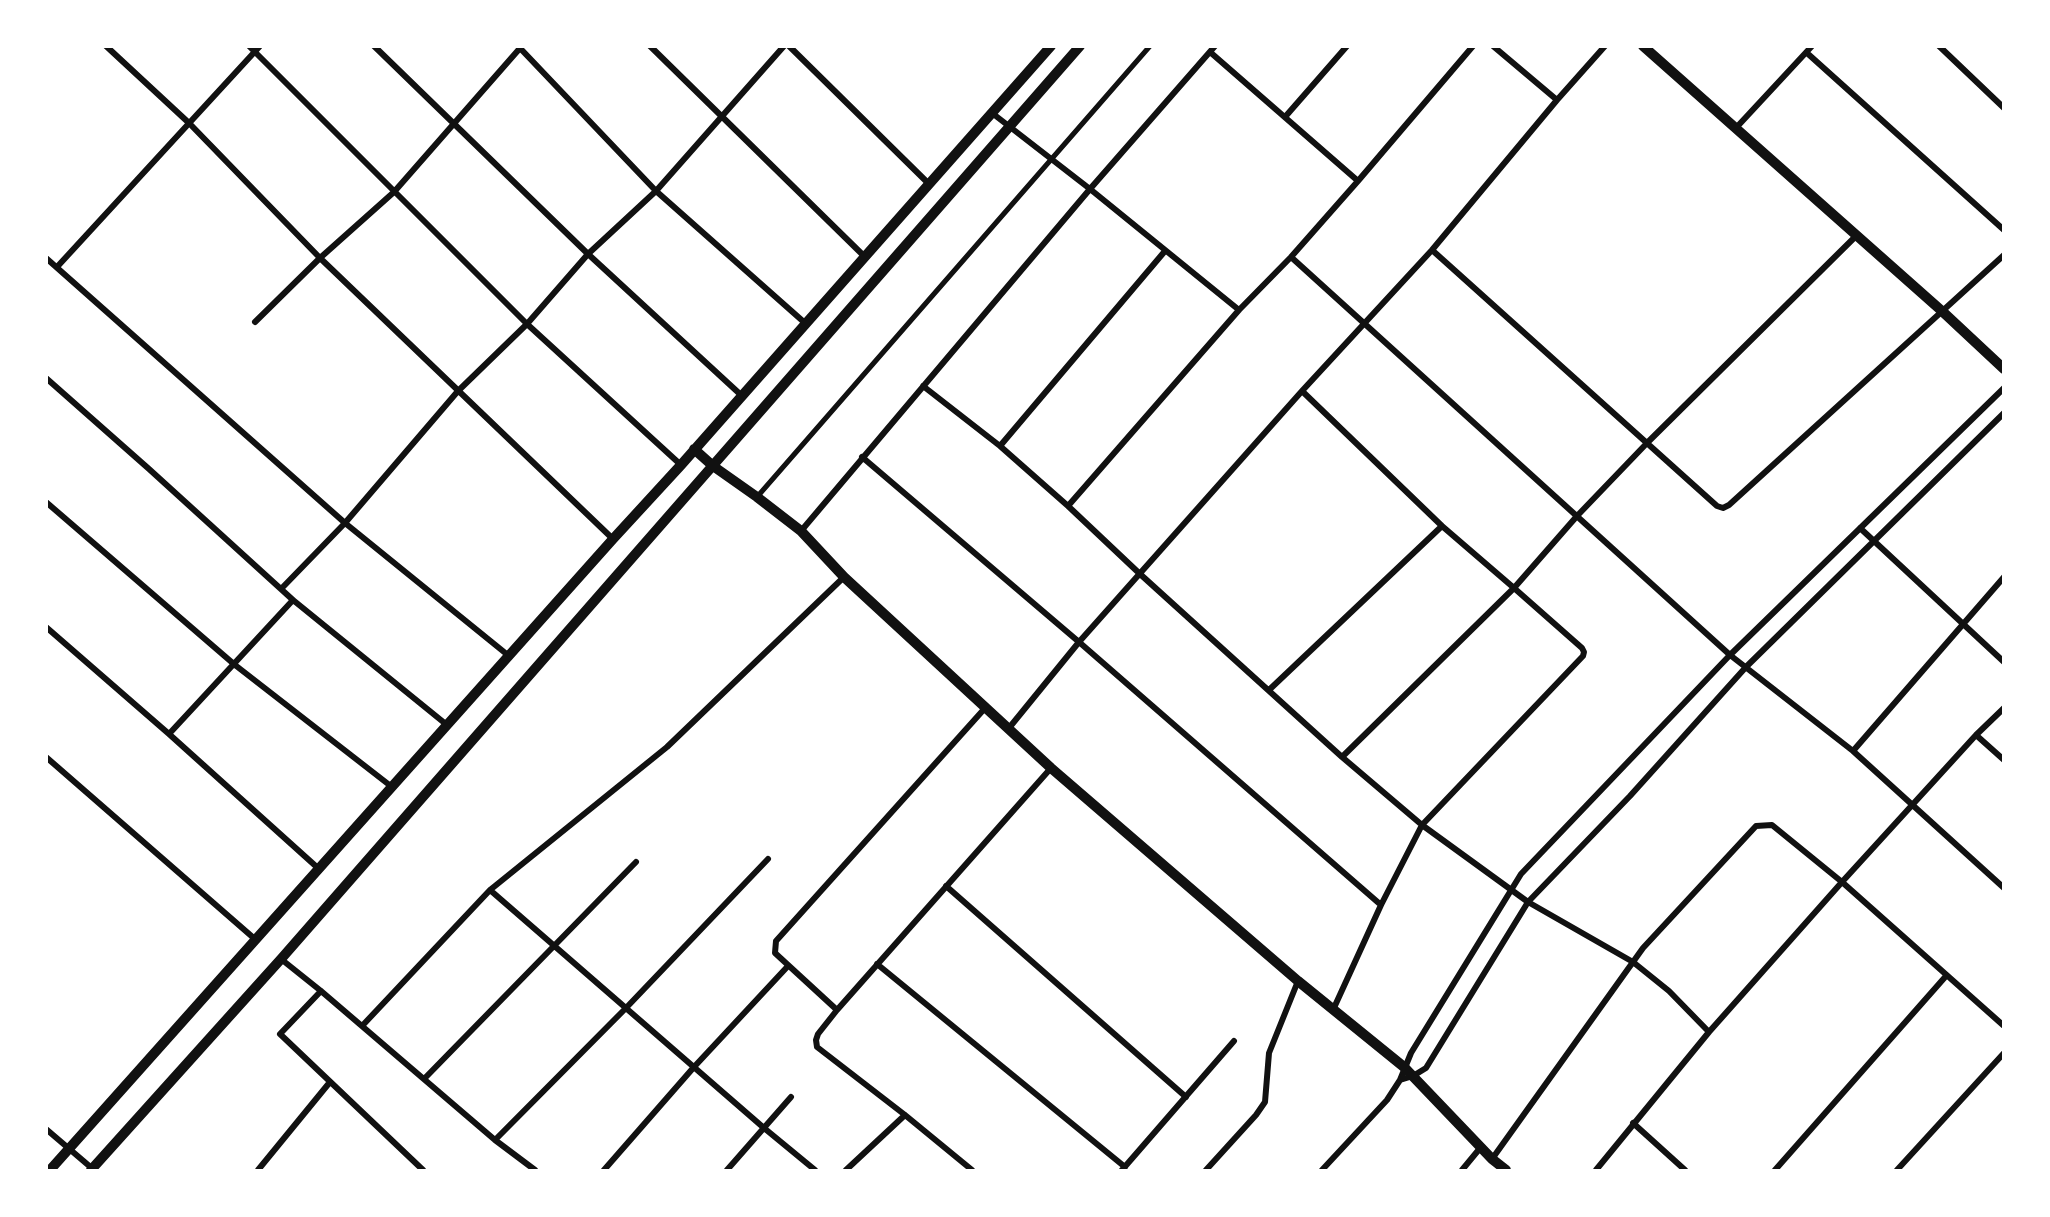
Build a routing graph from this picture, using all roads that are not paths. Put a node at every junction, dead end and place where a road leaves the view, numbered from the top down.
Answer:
1 (106, 46) edge
2 (249, 46) edge
3 (260, 46) edge
4 (374, 46) edge
5 (650, 46) edge
6 (784, 46) edge
7 (789, 46) edge
8 (1080, 46) edge
9 (1150, 46) edge
10 (1215, 46) edge
11 (1347, 46) edge
12 (1473, 46) edge
13 (1493, 46) edge
14 (1605, 46) edge
15 (1643, 46) edge
16 (1812, 46) edge
17 (1939, 46) edge
18 (520, 47) edge
19 (1047, 48) edge
20 (255, 52) junction
21 (1210, 52) junction
22 (1807, 53) junction
23 (1557, 100) junction
24 (2004, 108) edge
25 (992, 113) junction
26 (723, 117) junction
27 (1285, 117) junction
28 (189, 123) junction
29 (454, 123) junction
30 (1009, 127) junction
31 (1735, 129) junction
32 (1051, 158) junction
33 (1358, 181) junction
34 (929, 184) junction
35 (1090, 189) junction
36 (656, 190) junction
37 (394, 192) junction
38 (2004, 230) edge
39 (1856, 236) junction
40 (1432, 250) junction
41 (1165, 251) junction
42 (588, 254) junction
43 (2004, 255) edge
44 (864, 256) junction
45 (1291, 257) junction
46 (46, 258) edge
47 (320, 258) junction
48 (57, 267) junction
49 (1239, 310) junction
50 (1943, 312) junction
51 (255, 322) dead end
52 (805, 323) junction
53 (526, 324) junction
54 (1364, 324) junction
55 (2004, 369) edge
56 (46, 378) edge
57 (923, 386) junction
58 (2004, 388) edge
59 (458, 391) junction
60 (1302, 392) junction
61 (741, 395) junction
62 (2004, 413) edge
63 (1648, 442) junction
64 (1000, 446) junction
65 (694, 449) junction
66 (862, 457) junction
67 (681, 465) junction
68 (713, 466) junction
69 (758, 496) junction
70 (46, 502) edge
71 (1068, 506) junction
72 (1577, 516) junction
73 (345, 523) junction
74 (1442, 526) junction
75 (1860, 528) junction
76 (801, 531) junction
77 (613, 539) junction
78 (1874, 542) junction
79 (1140, 574) junction
80 (844, 577) junction
81 (2004, 577) edge
82 (1514, 588) junction
83 (281, 589) junction
84 (293, 600) junction
85 (1962, 624) junction
86 (46, 627) edge
87 (1079, 642) junction
88 (1730, 654) junction
89 (509, 656) junction
90 (2004, 662) edge
91 (235, 665) junction
92 (1746, 667) junction
93 (1269, 690) junction
94 (986, 707) junction
95 (2004, 708) edge
96 (447, 725) junction
97 (1009, 728) junction
98 (169, 734) junction
99 (1976, 735) junction
100 (1853, 751) junction
101 (1342, 757) junction
102 (46, 758) edge
103 (2004, 760) edge
104 (1051, 768) junction
105 (392, 787) junction
106 (1913, 804) junction
107 (1422, 825) junction
108 (768, 858) dead end
109 (636, 862) dead end
110 (319, 869) junction
111 (1842, 882) junction
112 (946, 886) junction
113 (2004, 888) edge
114 (490, 890) junction
115 (1511, 891) junction
116 (1528, 902) junction
117 (1381, 904) junction
118 (256, 940) junction
119 (554, 946) junction
120 (281, 959) junction
121 (1633, 962) junction
122 (877, 964) junction
123 (788, 966) junction
124 (1946, 976) junction
125 (1298, 981) junction
126 (321, 991) junction
127 (626, 1008) junction
128 (837, 1010) junction
129 (1333, 1010) junction
130 (362, 1026) junction
131 (2004, 1026) edge
132 (1709, 1032) junction
133 (1234, 1041) dead end
134 (2004, 1053) edge
135 (694, 1067) junction
136 (1404, 1067) junction
137 (1413, 1076) junction
138 (424, 1079) junction
139 (1400, 1080) junction
140 (330, 1082) junction
141 (791, 1097) dead end
142 (1186, 1097) junction
143 (905, 1115) junction
144 (1633, 1123) junction
145 (764, 1128) junction
146 (46, 1129) edge
147 (495, 1140) junction
148 (1481, 1147) junction
149 (70, 1149) junction
150 (1492, 1159) junction
151 (1124, 1169) edge
152 (50, 1170) edge
153 (93, 1170) edge
154 (258, 1170) edge
155 (423, 1170) edge
156 (535, 1170) edge
157 (604, 1170) edge
158 (727, 1170) edge
159 (815, 1170) edge
160 (846, 1170) edge
161 (972, 1170) edge
162 (1206, 1170) edge
163 (1322, 1170) edge
164 (1462, 1170) edge
165 (1506, 1170) edge
166 (1596, 1170) edge
167 (1686, 1170) edge
168 (1774, 1170) edge
169 (1897, 1170) edge

1 - 28 street
2 - 20 street
3 - 20 street
4 - 29 street
5 - 26 street
6 - 26 street
7 - 34 street
8 - 30 street
9 - 32 street
10 - 21 street
11 - 27 street
12 - 33 street
13 - 23 street
14 - 23 street
15 - 31 street
16 - 22 street
17 - 24 street
18 - 29 street
18 - 36 street
19 - 25 street
20 - 28 street
20 - 37 street
21 - 27 street
21 - 35 street
22 - 31 street
22 - 38 street
23 - 40 street
25 - 30 street
25 - 34 street
26 - 36 street
26 - 44 street
27 - 33 street
28 - 47 street
28 - 48 street
29 - 37 street
29 - 42 street
30 - 32 street
30 - 68 street
31 - 39 street
32 - 35 street
32 - 69 street
33 - 45 street
34 - 44 street
35 - 41 street
35 - 57 street
36 - 42 street
36 - 52 street
37 - 47 street
37 - 53 street
39 - 50 street
39 - 63 street
40 - 54 street
40 - 63 street
41 - 49 street
41 - 64 street
42 - 53 street
42 - 61 street
43 - 50 street
44 - 52 street
45 - 49 street
45 - 54 street
46 - 48 street
47 - 51 street
47 - 59 street
48 - 73 street
49 - 71 street
50 - 55 street
50 - 63 street
52 - 61 street
53 - 59 street
53 - 67 street
54 - 60 street
54 - 72 street
56 - 83 street
57 - 64 street
57 - 66 street
58 - 75 street
59 - 73 street
59 - 77 street
60 - 74 street
60 - 79 street
61 - 65 street
62 - 78 street
63 - 72 street
64 - 71 street
65 - 67 street
65 - 68 street
66 - 76 street
66 - 87 street
67 - 77 street
68 - 69 street
68 - 120 street
69 - 76 street
70 - 91 street
71 - 79 street
72 - 82 street
72 - 88 street
73 - 83 street
73 - 89 street
74 - 82 street
74 - 93 street
75 - 78 street
75 - 88 street
76 - 80 street
77 - 89 street
78 - 85 street
78 - 92 street
79 - 87 street
79 - 93 street
80 - 94 street
80 - 114 street
81 - 85 street
82 - 101 street
82 - 107 street
83 - 84 street
84 - 91 street
84 - 96 street
85 - 90 street
85 - 100 street
86 - 98 street
87 - 97 street
87 - 117 street
88 - 92 street
88 - 115 street
89 - 96 street
91 - 98 street
91 - 105 street
92 - 100 street
92 - 116 street
93 - 101 street
94 - 97 street
94 - 123 street
95 - 99 street
96 - 105 street
97 - 104 street
98 - 110 street
99 - 103 street
99 - 106 street
100 - 106 street
101 - 107 street
102 - 118 street
104 - 112 street
104 - 125 street
105 - 110 street
106 - 111 street
106 - 113 street
107 - 115 street
107 - 117 street
108 - 127 street
109 - 119 street
110 - 118 street
111 - 121 street
111 - 124 street
111 - 132 street
112 - 122 street
112 - 142 street
114 - 119 street
114 - 130 street
115 - 116 street
115 - 136 street
116 - 121 street
116 - 137 street
117 - 129 street
118 - 149 street
119 - 127 street
119 - 138 street
120 - 126 street
120 - 153 street
121 - 132 street
121 - 150 street
122 - 128 street
122 - 151 street
123 - 128 street
123 - 135 street
124 - 131 street
124 - 168 street
125 - 129 street
125 - 162 street
126 - 130 street
126 - 140 street
127 - 135 street
127 - 147 street
128 - 143 street
129 - 136 street
130 - 138 street
132 - 144 street
133 - 142 street
134 - 169 street
135 - 145 street
135 - 157 street
136 - 137 street
136 - 139 street
137 - 139 street
137 - 148 street
138 - 147 street
139 - 163 street
140 - 154 street
140 - 155 street
141 - 145 street
142 - 151 street
143 - 160 street
143 - 161 street
144 - 166 street
144 - 167 street
145 - 158 street
145 - 159 street
146 - 149 street
147 - 156 street
148 - 150 street
148 - 164 street
149 - 152 street
149 - 153 street
150 - 165 street

